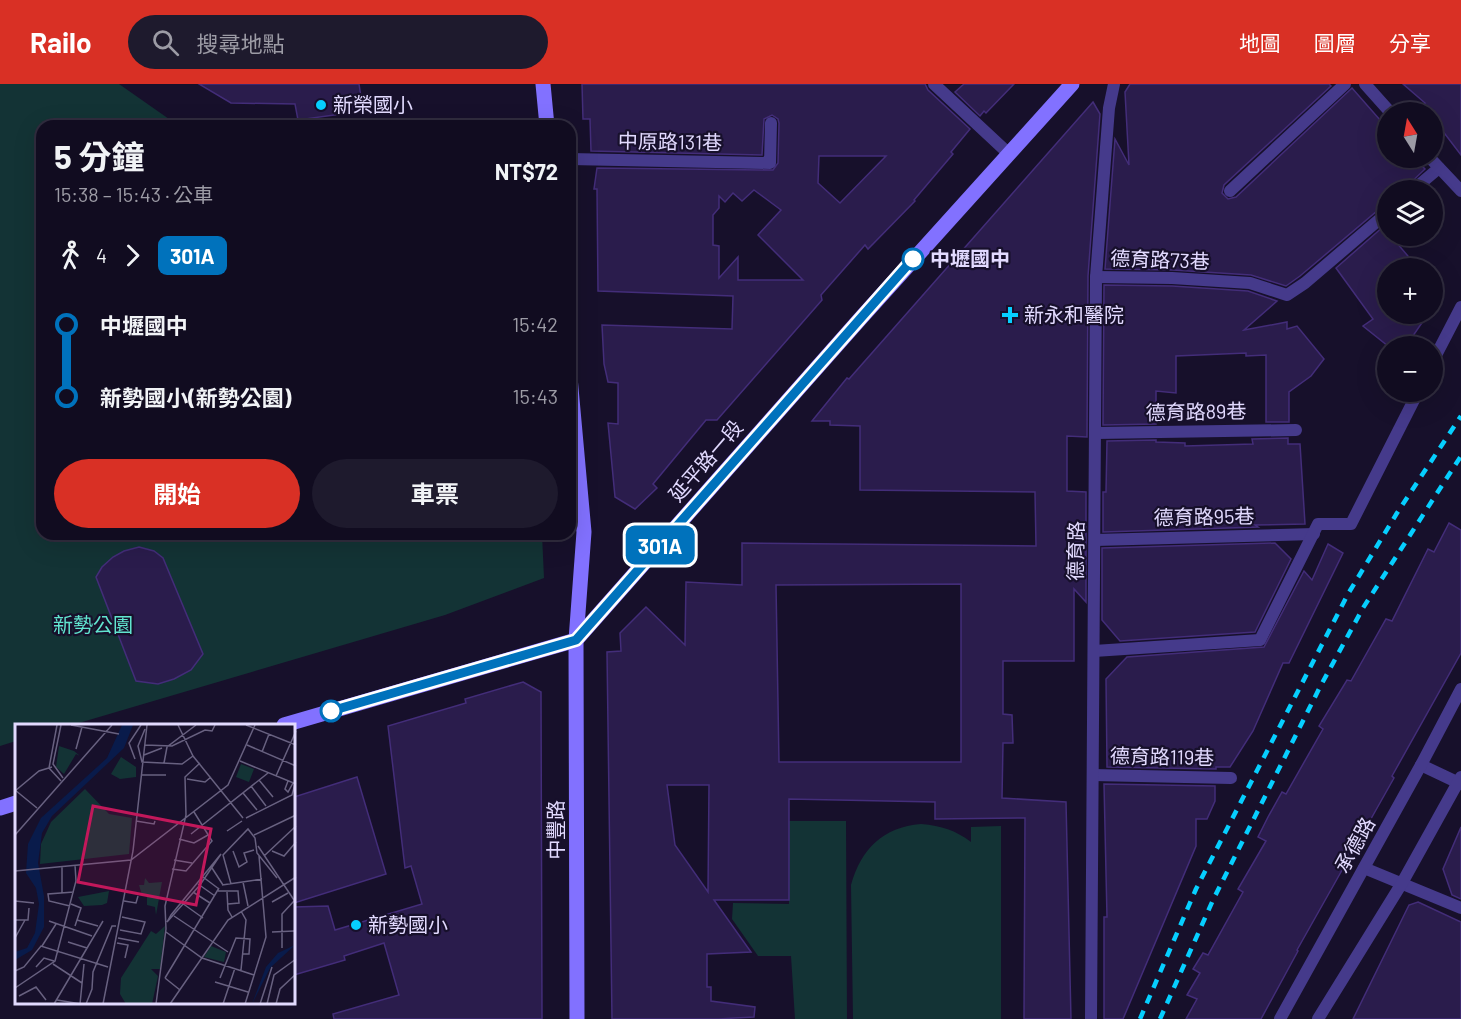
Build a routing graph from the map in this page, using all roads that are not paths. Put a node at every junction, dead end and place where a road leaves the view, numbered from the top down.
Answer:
1 (543, 84) edge
2 (934, 84) edge
3 (1072, 84) edge
4 (1114, 84) edge
5 (1345, 84) edge
6 (1365, 84) edge
7 (1381, 102) edge
8 (546, 120) edge
9 (771, 123) dead end
10 (1008, 153) junction
11 (576, 159) edge
12 (1439, 168) joint
13 (1425, 180) edge
14 (1230, 191) dead end
15 (1461, 191) edge
16 (1377, 221) edge
17 (1096, 277) junction
18 (1461, 307) edge
19 (1443, 342) edge
20 (1413, 402) edge
21 (1296, 430) dead end
22 (1096, 433) junction
23 (576, 443) edge
24 (1314, 534) junction
25 (1095, 540) junction
26 (576, 640) junction
27 (1094, 651) junction
28 (1461, 689) edge
29 (287, 724) edge
30 (1421, 765) junction
31 (1093, 775) junction
32 (1231, 778) dead end
33 (1460, 782) edge
34 (15, 803) edge
35 (0, 808) edge
36 (1364, 868) junction
37 (1402, 883) junction
38 (1461, 908) edge
39 (577, 1019) edge
40 (1091, 1019) edge
41 (1280, 1019) edge
42 (1318, 1019) edge

1 - 8 main road
2 - 10 lane
3 - 10 main road, 延平路一段
4 - 17 lane, 德育路
5 - 14 lane
6 - 7 lane
9 - 11 lane, 中原路131巷
10 - 26 main road, 延平路一段
12 - 13 lane
12 - 15 lane
16 - 17 lane, 德育路73巷
17 - 22 lane, 德育路
18 - 19 lane
20 - 24 lane
21 - 22 lane, 德育路89巷
22 - 25 lane, 德育路
23 - 26 main road, 中豐路
24 - 25 lane, 德育路95巷
24 - 27 lane
25 - 27 lane, 德育路
26 - 29 main road
26 - 39 main road, 中豐路
27 - 31 lane, 德育路
28 - 30 lane, 承德路
30 - 33 lane
30 - 36 lane, 承德路
31 - 32 lane, 德育路119巷
31 - 40 lane, 德育路
33 - 37 lane
34 - 35 main road
36 - 37 lane
36 - 41 lane, 承德路
37 - 38 lane
37 - 42 lane

